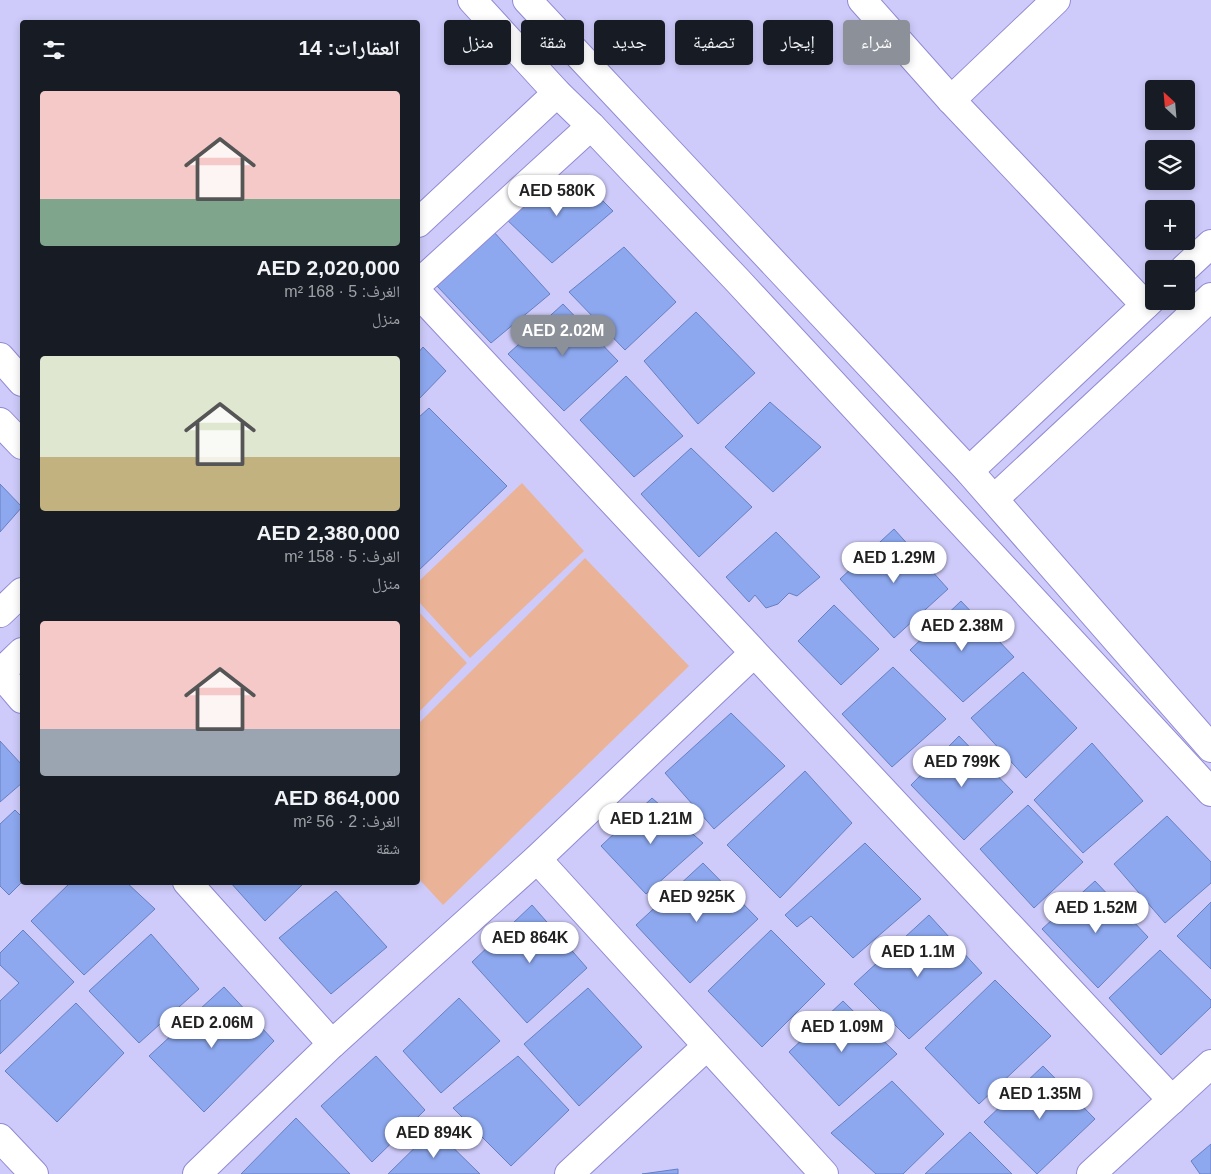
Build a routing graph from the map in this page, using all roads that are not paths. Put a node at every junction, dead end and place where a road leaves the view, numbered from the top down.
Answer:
1 (472, 0) edge
2 (527, 0) edge
3 (862, 0) edge
4 (1056, 0) edge
5 (557, 93) junction
6 (951, 100) junction
7 (591, 126) junction
8 (420, 221) edge
9 (1211, 244) edge
10 (766, 255) junction
11 (1194, 260) edge
12 (738, 281) junction
13 (420, 282) edge
14 (420, 296) edge
15 (1145, 297) edge
16 (1211, 297) edge
17 (1145, 305) edge
18 (0, 357) edge
19 (20, 380) edge
20 (0, 422) edge
21 (20, 443) edge
22 (969, 471) junction
23 (994, 499) junction
24 (20, 594) edge
25 (0, 613) edge
26 (20, 654) edge
27 (753, 654) junction
28 (0, 673) edge
29 (20, 697) edge
30 (1211, 748) edge
31 (1206, 774) edge
32 (537, 859) junction
33 (190, 885) edge
34 (332, 1044) junction
35 (707, 1046) junction
36 (1211, 1064) edge
37 (1172, 1100) junction
38 (0, 1138) edge
39 (34, 1174) edge
40 (197, 1174) edge
41 (569, 1174) edge
42 (824, 1174) edge
43 (1091, 1174) edge

1 - 5 street
2 - 10 street
3 - 6 street
4 - 6 street
5 - 7 street
5 - 8 street
6 - 15 street
7 - 12 street
7 - 13 street
9 - 11 street
10 - 12 street
10 - 22 street
12 - 31 street
14 - 27 street
16 - 23 street
17 - 22 street
18 - 19 street
20 - 21 street
22 - 23 street
23 - 30 street
24 - 25 street
26 - 28 street
27 - 32 street
27 - 37 street
28 - 29 street
32 - 34 street
32 - 35 street
33 - 34 street
34 - 40 street
35 - 41 street
35 - 42 street
36 - 37 street
37 - 43 street
38 - 39 street

